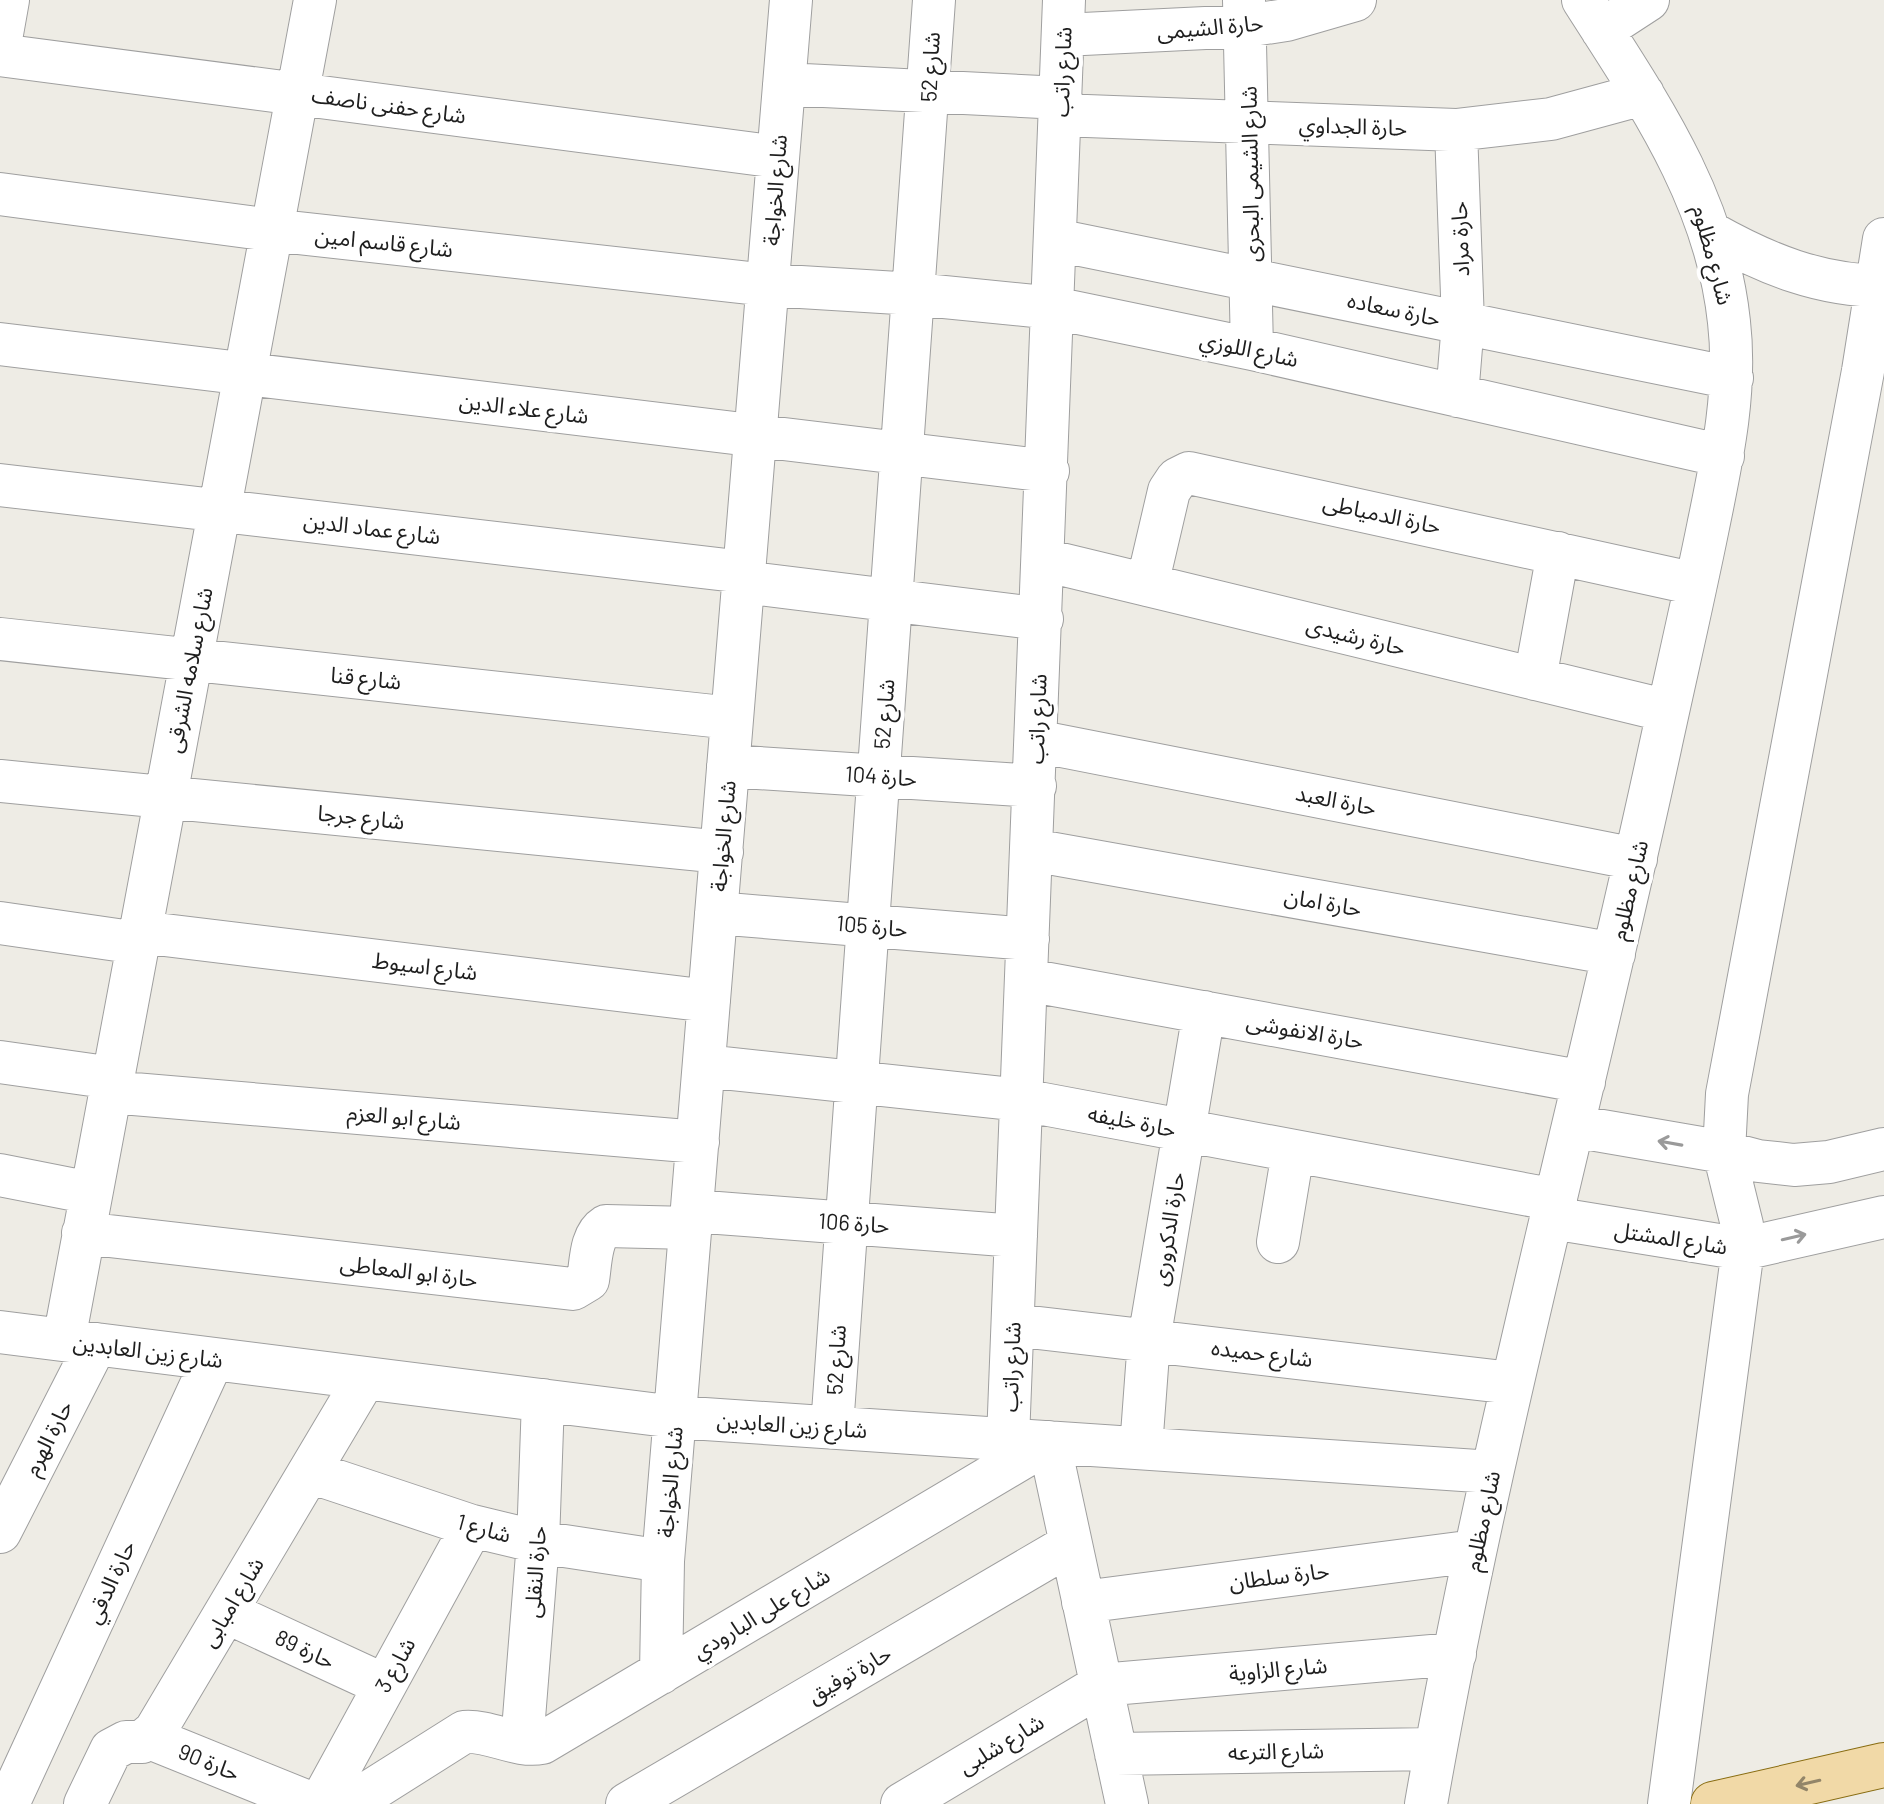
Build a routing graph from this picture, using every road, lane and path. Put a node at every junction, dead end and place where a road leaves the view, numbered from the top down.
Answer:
1 (8, 0) edge
2 (315, 0) edge
3 (791, 0) edge
4 (934, 0) edge
5 (1355, 0) edge
6 (1648, 0) edge
7 (1245, 13) edge
8 (1592, 15) edge
9 (1064, 18) edge
10 (0, 45) edge
11 (0, 55) edge
12 (784, 84) junction
13 (928, 91) junction
14 (298, 93) junction
15 (1643, 94) junction
16 (1060, 107) junction
17 (1248, 122) junction
18 (1456, 130) junction
19 (778, 157) junction
20 (0, 194) edge
21 (271, 230) junction
22 (1711, 233) junction
23 (1884, 239) edge
24 (1056, 240) junction
25 (1252, 280) junction
26 (768, 285) junction
27 (1881, 286) edge
28 (914, 294) junction
29 (1054, 308) junction
30 (1463, 323) junction
31 (0, 344) edge
32 (1252, 349) junction
33 (245, 374) junction
34 (1732, 378) junction
35 (1457, 396) junction
36 (756, 436) junction
37 (902, 453) junction
38 (1723, 456) junction
39 (1048, 471) junction
40 (0, 485) edge
41 (219, 510) junction
42 (1558, 553) junction
43 (1044, 560) junction
44 (744, 577) junction
45 (1696, 584) junction
46 (1147, 585) junction
47 (892, 601) junction
48 (1042, 619) junction
49 (0, 639) edge
50 (191, 659) junction
51 (1535, 679) junction
52 (1668, 711) junction
53 (732, 718) junction
54 (1036, 741) junction
55 (728, 766) junction
56 (879, 776) junction
57 (0, 781) edge
58 (1035, 786) junction
59 (165, 797) junction
60 (1032, 850) junction
61 (722, 852) junction
62 (1636, 859) junction
63 (716, 913) junction
64 (0, 923) edge
65 (869, 926) junction
66 (139, 937) junction
67 (1028, 939) junction
68 (1614, 954) junction
69 (1027, 980) junction
70 (709, 1001) junction
71 (1204, 1012) junction
72 (0, 1062) edge
73 (704, 1066) junction
74 (1584, 1082) junction
75 (857, 1083) junction
76 (111, 1085) junction
77 (1022, 1100) junction
78 (1573, 1126) junction
79 (1184, 1131) junction
80 (698, 1142) junction
81 (1884, 1149) edge
82 (1293, 1152) junction
83 (1724, 1152) junction
84 (0, 1175) edge
85 (91, 1193) junction
86 (1554, 1209) junction
87 (1884, 1217) edge
88 (691, 1220) junction
89 (845, 1223) junction
90 (83, 1233) junction
91 (1016, 1236) junction
92 (1278, 1242) dead end
93 (1743, 1249) junction
94 (1013, 1325) junction
95 (0, 1332) edge
96 (1149, 1340) junction
97 (80, 1342) junction
98 (213, 1359) junction
99 (365, 1378) junction
100 (1512, 1383) junction
101 (543, 1400) junction
102 (675, 1417) junction
103 (832, 1427) junction
104 (1008, 1439) junction
105 (1049, 1442) junction
106 (1141, 1448) junction
107 (310, 1472) junction
108 (1492, 1472) junction
109 (472, 1526) junction
110 (0, 1532) edge
111 (538, 1542) junction
112 (1071, 1544) junction
113 (1475, 1551) junction
114 (663, 1561) junction
115 (1083, 1602) junction
116 (226, 1612) junction
117 (1455, 1654) junction
118 (661, 1673) junction
119 (384, 1685) junction
120 (1101, 1685) junction
121 (150, 1738) junction
122 (522, 1743) junction
123 (1435, 1749) junction
124 (1116, 1754) junction
125 (1873, 1780) edge
126 (8, 1804) edge
127 (85, 1804) edge
128 (313, 1804) edge
129 (320, 1804) edge
130 (350, 1804) edge
131 (627, 1804) edge
132 (902, 1804) edge
133 (1127, 1804) edge
134 (1426, 1804) edge
135 (1669, 1804) edge
136 (1713, 1804) edge

1 - 10 street
2 - 14 street, شارع سلامه الشرقى
3 - 12 street, شارع الخواجة
4 - 13 street, شارع 52
5 - 7 street, حارة الشيمى
6 - 8 street
7 - 9 street, حارة الشيمى
7 - 17 street, شارع الشيمى البحرى
8 - 15 street, شارع مظلوم
9 - 16 street, شارع راتب
11 - 14 street, شارع حفنى ناصف
12 - 13 street, حارة الجداوي
12 - 19 street, شارع الخواجة
13 - 16 street, حارة الجداوي
13 - 28 street, شارع 52
14 - 19 street, شارع حفنى ناصف
14 - 21 street, شارع سلامه الشرقى
15 - 18 street, حارة الجداوي
15 - 22 street, شارع مظلوم
16 - 17 street, حارة الجداوي
16 - 24 street, شارع راتب
17 - 18 street, حارة الجداوي
17 - 25 street, شارع الشيمى البحرى
18 - 30 street, حارة مراد
19 - 26 street, شارع الخواجة
20 - 21 street, شارع قاسم امين
21 - 26 street, شارع قاسم امين
21 - 33 street, شارع سلامه الشرقى
22 - 27 street
22 - 34 street, شارع مظلوم
23 - 27 street
24 - 25 street, حارة سعاده
24 - 29 street, شارع راتب
25 - 30 street, حارة سعاده
25 - 32 street, شارع الشيمى البحرى
26 - 28 street, شارع اللوزي
26 - 36 street, شارع الخواجة
27 - 83 street
28 - 29 street, شارع اللوزي
28 - 37 street, شارع 52
29 - 32 street, شارع اللوزي
29 - 39 street, شارع راتب
30 - 34 street, حارة سعاده
30 - 35 street, حارة مراد
31 - 33 street, شارع علاء الدين
32 - 35 street, شارع اللوزي
33 - 36 street, شارع علاء الدين
33 - 41 street, شارع سلامه الشرقى
34 - 38 street, شارع مظلوم
35 - 38 street, شارع اللوزي
36 - 37 street, شارع علاء الدين
36 - 44 street, شارع الخواجة
37 - 39 street, شارع علاء الدين
37 - 47 street, شارع 52
38 - 45 street, شارع مظلوم
39 - 43 street, شارع راتب
40 - 41 street, شارع عماد الدين
41 - 44 street, شارع عماد الدين
41 - 50 street, شارع سلامه الشرقى
42 - 45 street, حارة الدمياطى
42 - 46 street, حارة الدمياطى
42 - 51 street
43 - 46 street, حارة رشيدى
43 - 48 street, شارع راتب
44 - 47 street, شارع عماد الدين
44 - 53 street, شارع الخواجة
45 - 52 street, شارع مظلوم
46 - 51 street, حارة رشيدى
47 - 48 street, شارع عماد الدين
47 - 56 street, شارع 52
48 - 54 street, شارع راتب
49 - 50 street, شارع قنا
50 - 53 street, شارع قنا
50 - 59 street, شارع سلامه الشرقى
51 - 52 street, حارة رشيدى
52 - 62 street, شارع مظلوم
53 - 55 street, شارع الخواجة
54 - 58 street, شارع راتب
54 - 62 street, حارة العبد
55 - 56 street, حارة 104
55 - 61 street, شارع الخواجة
56 - 58 street, حارة 104
56 - 65 street, شارع 52
57 - 59 street, شارع جرجا
58 - 60 street, شارع راتب
59 - 61 street, شارع جرجا
59 - 66 street, شارع سلامه الشرقى
60 - 67 street, شارع راتب
60 - 68 street, حارة امان
61 - 63 street, شارع الخواجة
62 - 68 street, شارع مظلوم
63 - 65 street, حارة 105
63 - 70 street, شارع الخواجة
64 - 66 street, شارع اسيوط
65 - 67 street, حارة 105
65 - 75 street, شارع 52
66 - 70 street, شارع اسيوط
66 - 76 street, شارع سلامه الشرقى
67 - 69 street, شارع راتب
68 - 74 street, شارع مظلوم
69 - 71 street, حارة الانفوشى
69 - 77 street, شارع راتب
70 - 73 street, شارع الخواجة
71 - 74 street, حارة الانفوشى
71 - 79 street, حارة الدكرورى
72 - 76 street, شارع ابو العزم
73 - 75 street, حارة خليفه
73 - 80 street, شارع الخواجة
74 - 78 street, شارع مظلوم
75 - 77 street, حارة خليفه
75 - 89 street, شارع 52
76 - 80 street, شارع ابو العزم
76 - 85 street, شارع سلامه الشرقى
77 - 79 street, حارة خليفه
77 - 91 street, شارع راتب
83 -> 78 street
78 - 86 street, شارع مظلوم
79 - 82 street, حارة خليفه
79 - 96 street, حارة الدكرورى
80 - 88 street, شارع الخواجة
81 - 83 street
82 - 86 street, حارة خليفه
82 - 92 street
83 - 93 street
84 - 85 street
85 - 90 street, شارع سلامه الشرقى
86 - 93 street, شارع المشتل
86 - 100 street, شارع مظلوم
93 -> 87 street, شارع المشتل
88 - 89 street, حارة 106
88 - 90 street, حارة ابو المعاطى
88 - 102 street, شارع الخواجة
89 - 91 street, حارة 106
89 - 103 street, شارع 52
90 - 97 street, شارع سلامه الشرقى
91 - 94 street, شارع راتب
93 - 135 street
94 - 96 street, شارع حميده
94 - 104 street, شارع راتب
95 - 97 street, شارع زين العابدين
96 - 100 street, شارع حميده
96 - 106 street, حارة الدكرورى
97 - 98 street, شارع زين العابدين
97 - 110 street, حارة الهرم
98 - 99 street, شارع زين العابدين
98 - 126 street, حارة الدقي
99 - 101 street, شارع زين العابدين
99 - 107 street, شارع امبابى
100 - 108 street, شارع مظلوم
101 - 102 street, شارع زين العابدين
101 - 111 street, حارة النقلى
102 - 103 street, شارع زين العابدين
102 - 114 street, شارع الخواجة
103 - 104 street, شارع زين العابدين
104 - 105 street, شارع زين العابدين
105 - 106 street, شارع زين العابدين
105 - 112 street
105 - 118 street, شارع على البارودي
106 - 108 street, شارع زين العابدين
107 - 109 street, شارع 1
107 - 116 street, شارع امبابى
108 - 113 street, شارع مظلوم
109 - 111 street, شارع 1
109 - 119 street, شارع 3
111 - 114 street, شارع 1
111 - 122 street, حارة النقلى
112 - 115 street
112 - 131 street, حارة توفيق
113 - 115 street, حارة سلطان
113 - 117 street, شارع مظلوم
114 - 118 street, شارع الخواجة
115 - 120 street
116 - 119 street, حارة 89
116 - 121 street, شارع امبابى
117 - 120 street, شارع الزاوية
117 - 123 street, شارع مظلوم
118 - 122 street, شارع على البارودي
119 - 129 street, شارع 3
120 - 124 street
120 - 132 street, شارع شلبى
121 - 127 street
121 - 128 street, حارة 90
122 - 130 street
123 - 124 street, شارع الترعه
123 - 134 street, شارع مظلوم
124 - 133 street
125 -> 136 main road

